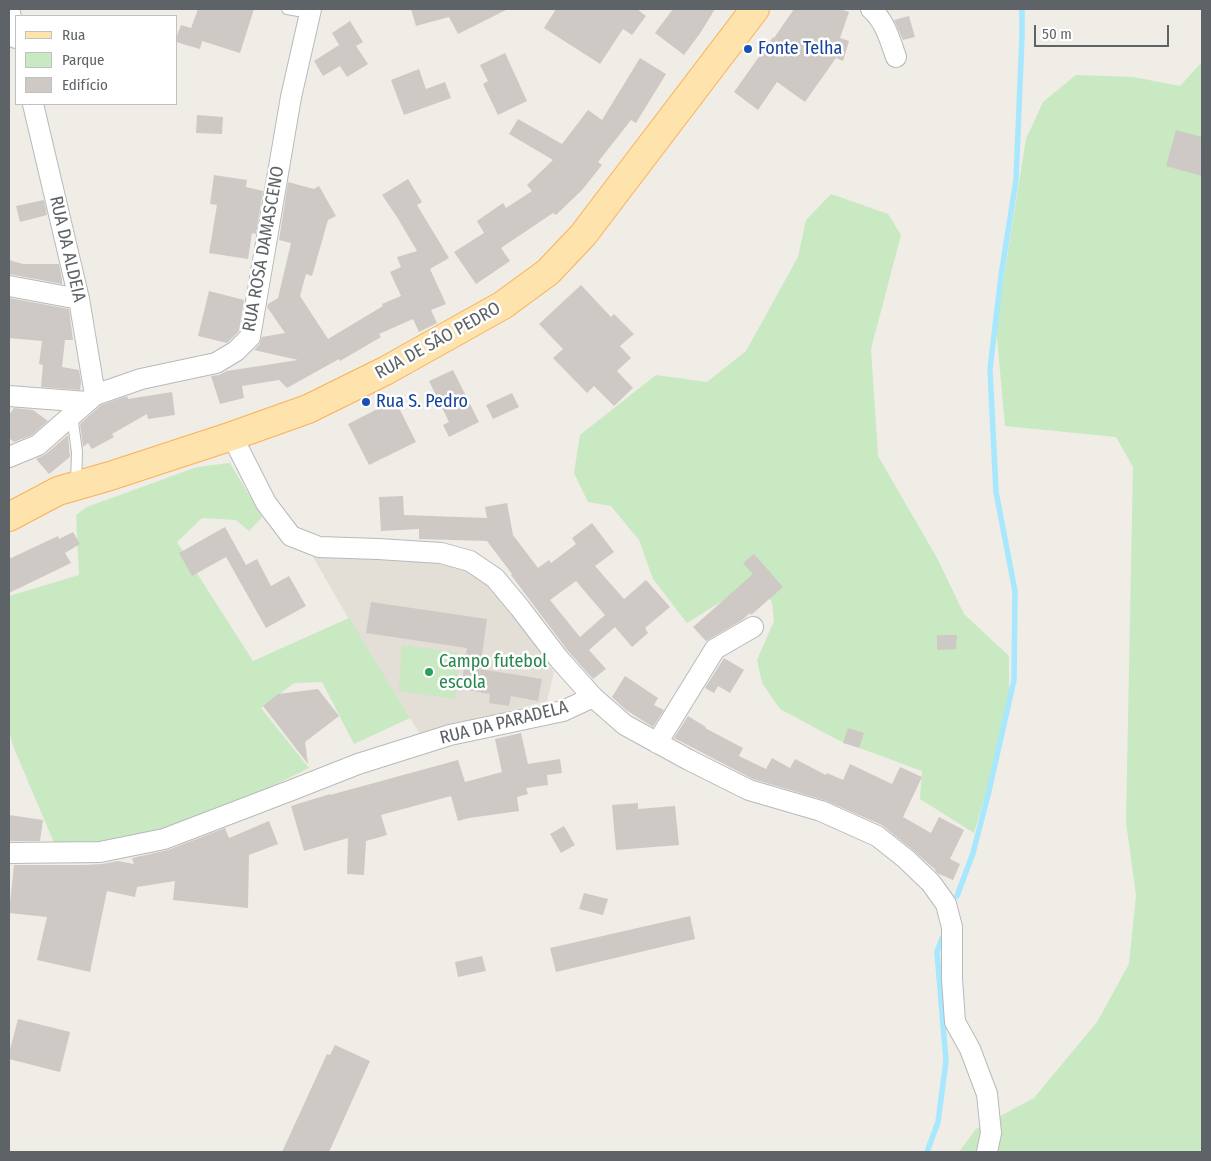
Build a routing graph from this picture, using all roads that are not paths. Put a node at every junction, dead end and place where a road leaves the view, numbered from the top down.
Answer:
1 (9, 9) edge
2 (287, 9) edge
3 (755, 9) edge
4 (872, 9) edge
5 (311, 11) edge
6 (15, 34) edge
7 (896, 56) dead end
8 (32, 105) edge
9 (9, 286) edge
10 (79, 298) junction
11 (9, 396) edge
12 (91, 398) junction
13 (72, 415) junction
14 (232, 436) junction
15 (11, 453) edge
16 (76, 486) junction
17 (9, 517) edge
18 (752, 627) dead end
19 (594, 697) junction
20 (657, 743) junction
21 (9, 853) edge
22 (987, 1152) edge

1 - 6 street
2 - 5 lane
3 - 14 main road, RUA DE SÃO PEDRO
4 - 7 street
5 - 12 street, RUA ROSA DAMASCENO
8 - 10 street, RUA DA ALDEIA
9 - 10 street
10 - 12 street, RUA DA ALDEIA
11 - 12 street
12 - 13 street, RUA ROSA DAMASCENO
13 - 15 street, RUA ROSA DAMASCENO
13 - 16 lane
14 - 16 main road, RUA DE SÃO PEDRO
14 - 19 street, RUA DA PARADELA
16 - 17 main road, RUA DE SÃO PEDRO
18 - 20 street
19 - 20 street
19 - 21 street, RUA DA PARADELA
20 - 22 street

